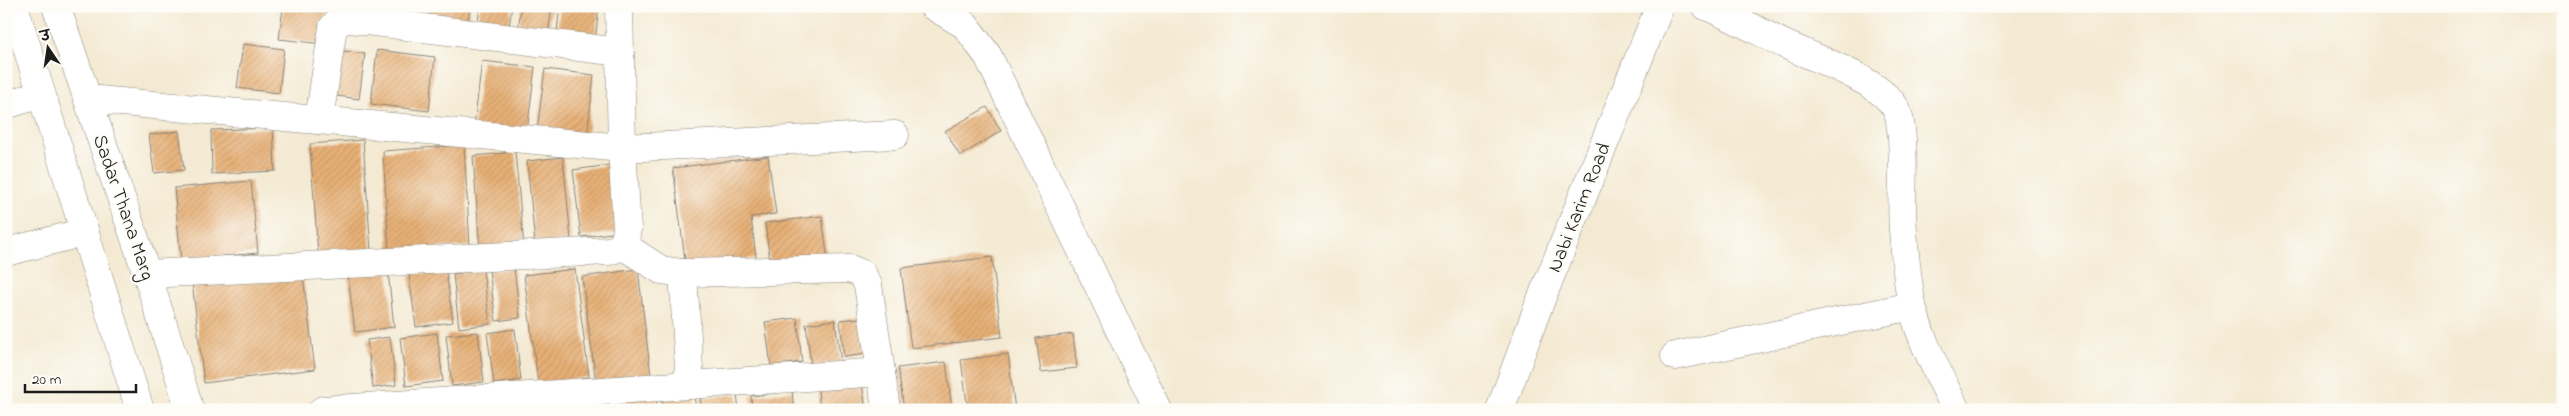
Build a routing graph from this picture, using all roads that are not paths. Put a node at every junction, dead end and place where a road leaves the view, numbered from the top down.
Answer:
1 (14, 6) edge
2 (56, 6) edge
3 (619, 6) edge
4 (933, 6) edge
5 (1660, 6) edge
6 (1706, 6) edge
7 (620, 52) junction
8 (41, 94) junction
9 (88, 99) junction
10 (6, 105) edge
11 (319, 120) junction
12 (895, 135) dead end
13 (622, 148) junction
14 (85, 232) junction
15 (624, 246) junction
16 (6, 252) edge
17 (683, 273) junction
18 (148, 274) junction
19 (1912, 306) junction
20 (1675, 356) dead end
21 (881, 372) junction
22 (690, 385) junction
23 (140, 410) edge
24 (190, 410) edge
25 (324, 410) edge
26 (886, 410) edge
27 (1158, 410) edge
28 (1500, 410) edge
29 (1956, 410) edge

1 - 8 street
2 - 9 street, Sadar Thana Marg
3 - 7 street
4 - 27 street
5 - 28 street, Nabi Karim Road
6 - 19 street
7 - 11 street
7 - 13 street
8 - 10 street
8 - 14 street
9 - 11 street
9 - 18 street, Sadar Thana Marg
11 - 13 street
12 - 13 street
13 - 15 street
14 - 16 street
14 - 23 street
15 - 17 street
15 - 18 street
17 - 21 street
17 - 22 street
18 - 24 street, Sadar Thana Marg
19 - 20 street
19 - 29 street
21 - 22 street
21 - 26 street
22 - 25 street

